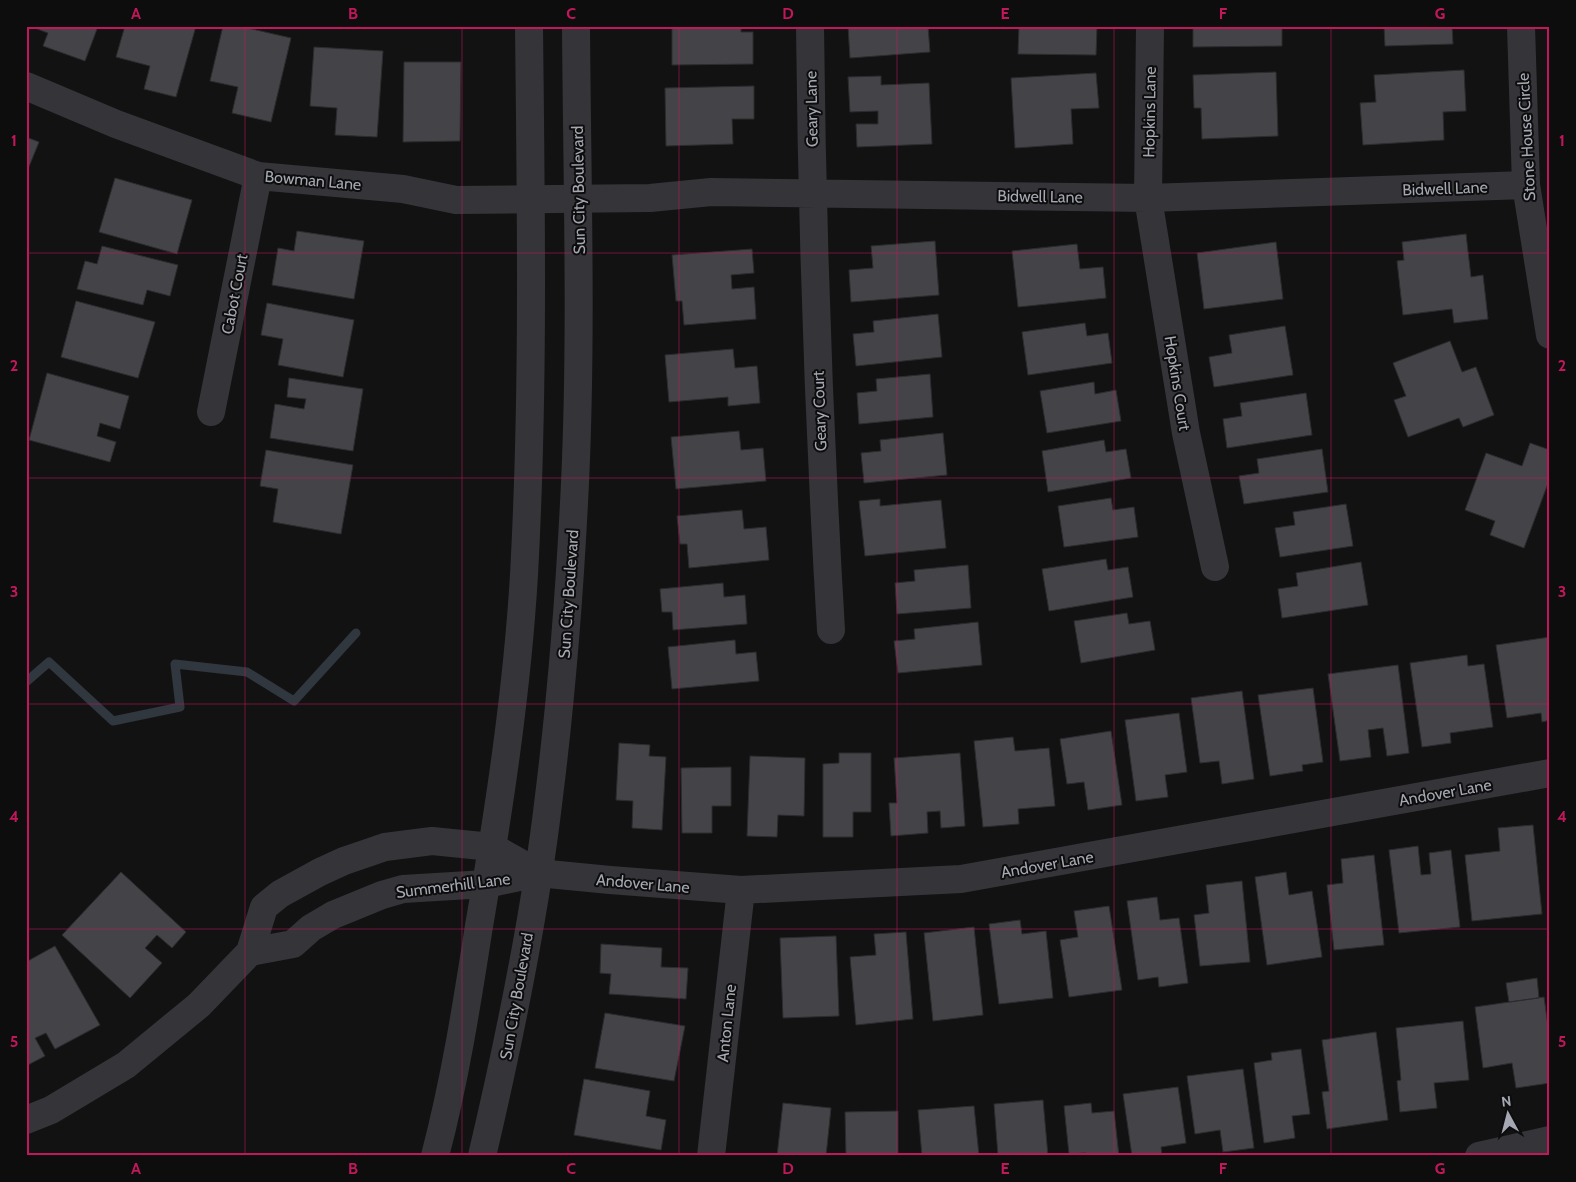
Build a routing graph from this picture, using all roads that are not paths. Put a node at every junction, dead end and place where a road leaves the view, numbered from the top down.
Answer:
1 (529, 26) edge
2 (576, 26) edge
3 (810, 26) edge
4 (1150, 26) edge
5 (1521, 26) edge
6 (26, 86) edge
7 (258, 176) junction
8 (1526, 185) junction
9 (812, 192) junction
10 (1148, 198) junction
11 (554, 199) junction
12 (1550, 336) edge
13 (211, 412) dead end
14 (1215, 567) dead end
15 (831, 630) dead end
16 (1550, 772) edge
17 (492, 847) junction
18 (538, 873) junction
19 (486, 884) junction
20 (741, 890) junction
21 (250, 952) junction
22 (26, 1120) edge
23 (1550, 1140) edge
24 (435, 1156) edge
25 (482, 1156) edge
26 (711, 1156) edge
27 (1479, 1156) edge

1 - 11 street, Sun City Boulevard
2 - 11 street, Sun City Boulevard
3 - 9 street, Geary Lane
4 - 10 street, Hopkins Lane
5 - 8 street, Stone House Circle
6 - 7 street, Bowman Lane
7 - 11 street, Bowman Lane
7 - 13 street, Cabot Court
8 - 10 street, Bidwell Lane
8 - 12 street, Stone House Circle
9 - 10 street, Bidwell Lane
9 - 11 street, Bidwell Lane
9 - 15 street, Geary Court
10 - 14 street, Hopkins Court
11 - 17 street, Sun City Boulevard
11 - 18 street, Sun City Boulevard
16 - 20 street, Andover Lane
17 - 18 street, Summerhill Lane
17 - 19 street, Sun City Boulevard
17 - 21 street, Summerhill Lane
18 - 19 street, Summerhill Lane
18 - 20 street, Andover Lane
18 - 25 street, Sun City Boulevard
19 - 21 street, Summerhill Lane
19 - 24 street, Sun City Boulevard
20 - 26 street, Anton Lane
21 - 22 street, Summerhill Lane
23 - 27 street

